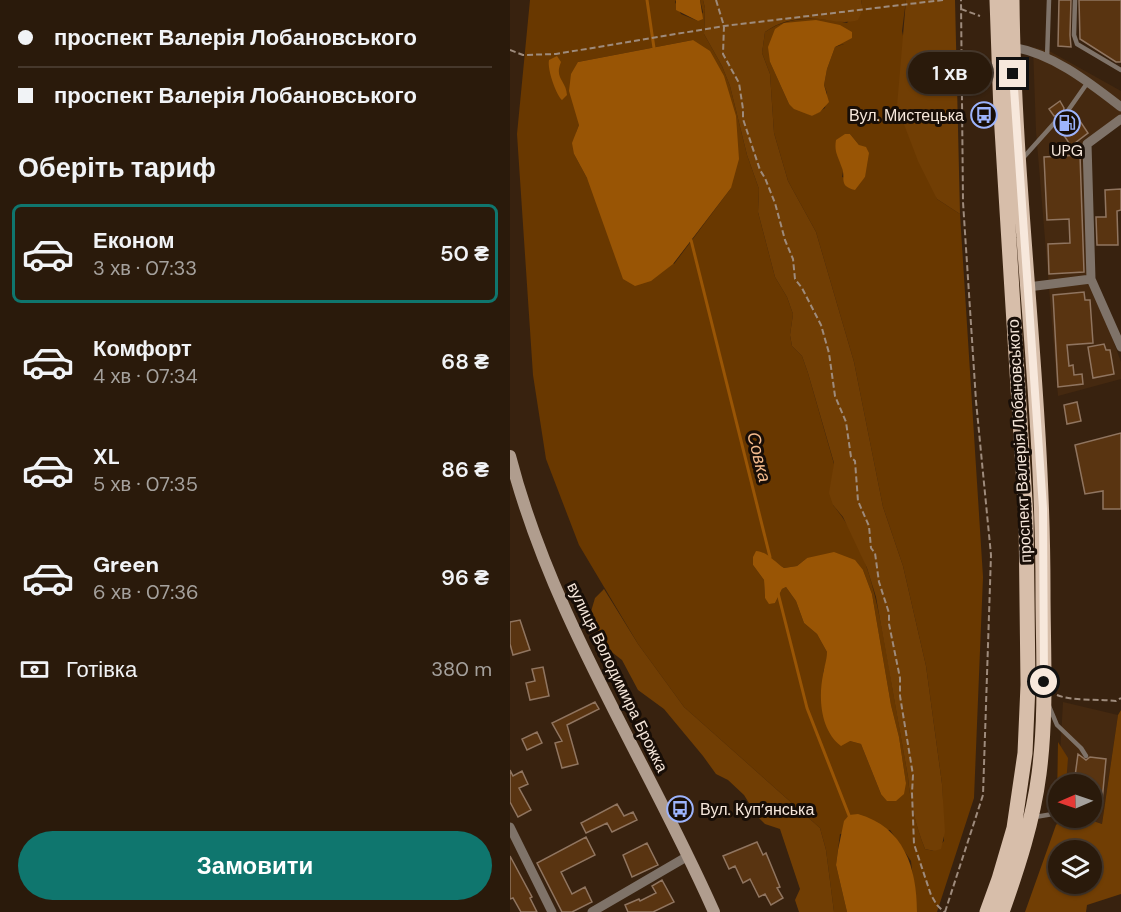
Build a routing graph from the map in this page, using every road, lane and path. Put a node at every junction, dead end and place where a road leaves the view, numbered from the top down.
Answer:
1 (716, 0) edge
2 (943, 0) edge
3 (961, 0) edge
4 (997, 0) edge
5 (1012, 0) edge
6 (1049, 0) edge
7 (1075, 0) edge
8 (961, 9) junction
9 (980, 16) dead end
10 (724, 26) junction
11 (1006, 47) junction
12 (510, 50) edge
13 (1047, 59) junction
14 (1121, 70) edge
15 (1088, 81) junction
16 (1121, 107) edge
17 (1067, 112) dead end
18 (1121, 119) edge
19 (1057, 120) dead end
20 (1020, 162) junction
21 (1091, 279) junction
22 (1028, 286) junction
23 (1121, 347) edge
24 (510, 456) edge
25 (1050, 694) junction
26 (1121, 698) edge
27 (1086, 756) dead end
28 (1048, 815) edge
29 (1030, 819) junction
30 (510, 827) edge
31 (688, 856) junction
32 (714, 910) edge
33 (552, 912) edge
34 (592, 912) edge
35 (945, 912) edge
36 (987, 912) edge
37 (1002, 912) edge

1 - 10 path
2 - 10 path
3 - 8 path
4 - 11 main road, проспект Валерія Лобановського
5 - 11 main road, проспект Валерія Лобановського
6 - 13 lane
7 - 14 lane
8 - 9 path
8 - 35 path
10 - 12 path
10 - 35 path
11 - 13 street
11 - 20 main road, проспект Валерія Лобановського
11 - 36 main road, проспект Валерія Лобановського
13 - 15 street
15 - 16 street
15 - 17 lane
18 - 21 street
19 - 20 lane
20 - 22 main road, проспект Валерія Лобановського
21 - 22 street
21 - 23 street
22 - 25 main road, проспект Валерія Лобановського
24 - 31 main road, вулиця Володимира Брожка
25 - 26 path
25 - 27 lane
25 - 29 main road, проспект Валерія Лобановського
28 - 29 lane
29 - 37 main road, проспект Валерія Лобановського
30 - 33 street
31 - 32 main road, вулиця Володимира Брожка
31 - 34 street

